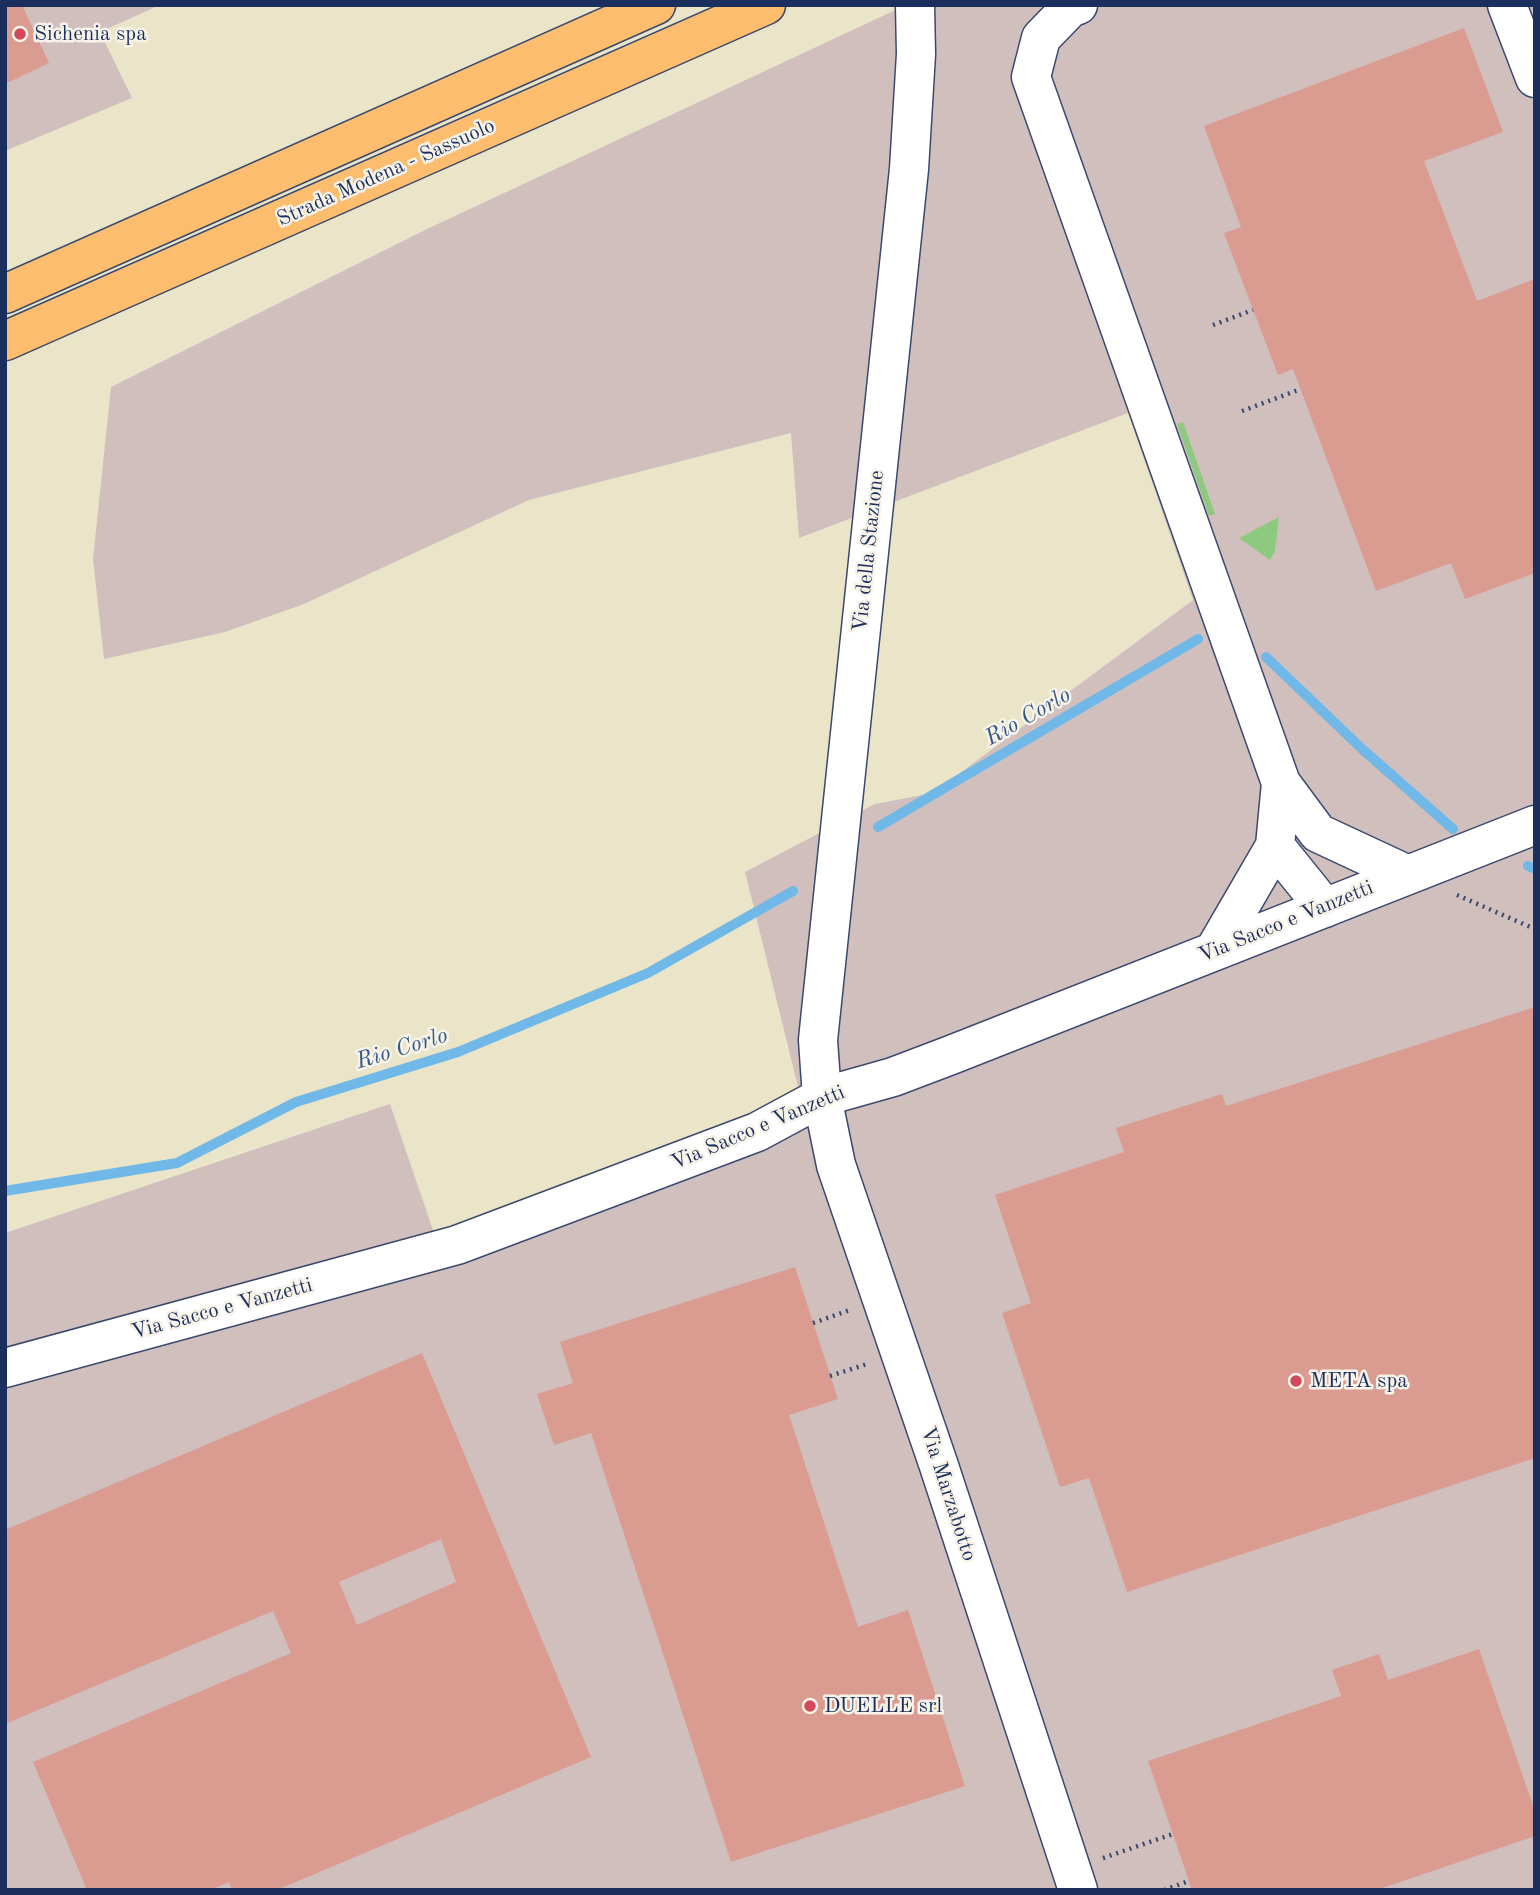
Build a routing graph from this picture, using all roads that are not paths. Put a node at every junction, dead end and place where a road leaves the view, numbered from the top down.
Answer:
1 (656, 5) edge
2 (766, 5) edge
3 (915, 5) edge
4 (1077, 5) edge
5 (1507, 5) edge
6 (1535, 78) edge
7 (5, 294) edge
8 (5, 341) edge
9 (1281, 783) junction
10 (1535, 825) edge
11 (1318, 833) junction
12 (1275, 846) junction
13 (1406, 874) junction
14 (1325, 908) junction
15 (1214, 951) junction
16 (822, 1097) junction
17 (5, 1368) edge
18 (1087, 1875) edge

1 - 7 highway, Strada Modena - Sassuolo
2 - 8 highway, Strada Modena - Sassuolo
3 - 16 street, Via della Stazione
4 - 9 street
5 - 6 street
9 - 11 street
9 - 12 street
10 - 13 street, Via Sacco e Vanzetti
11 - 13 street
11 - 14 street
12 - 14 street
12 - 15 street
13 - 14 street, Via Sacco e Vanzetti
14 - 15 street, Via Sacco e Vanzetti
15 - 16 street, Via Sacco e Vanzetti
16 - 17 street, Via Sacco e Vanzetti
16 - 18 street, Via Marzabotto

